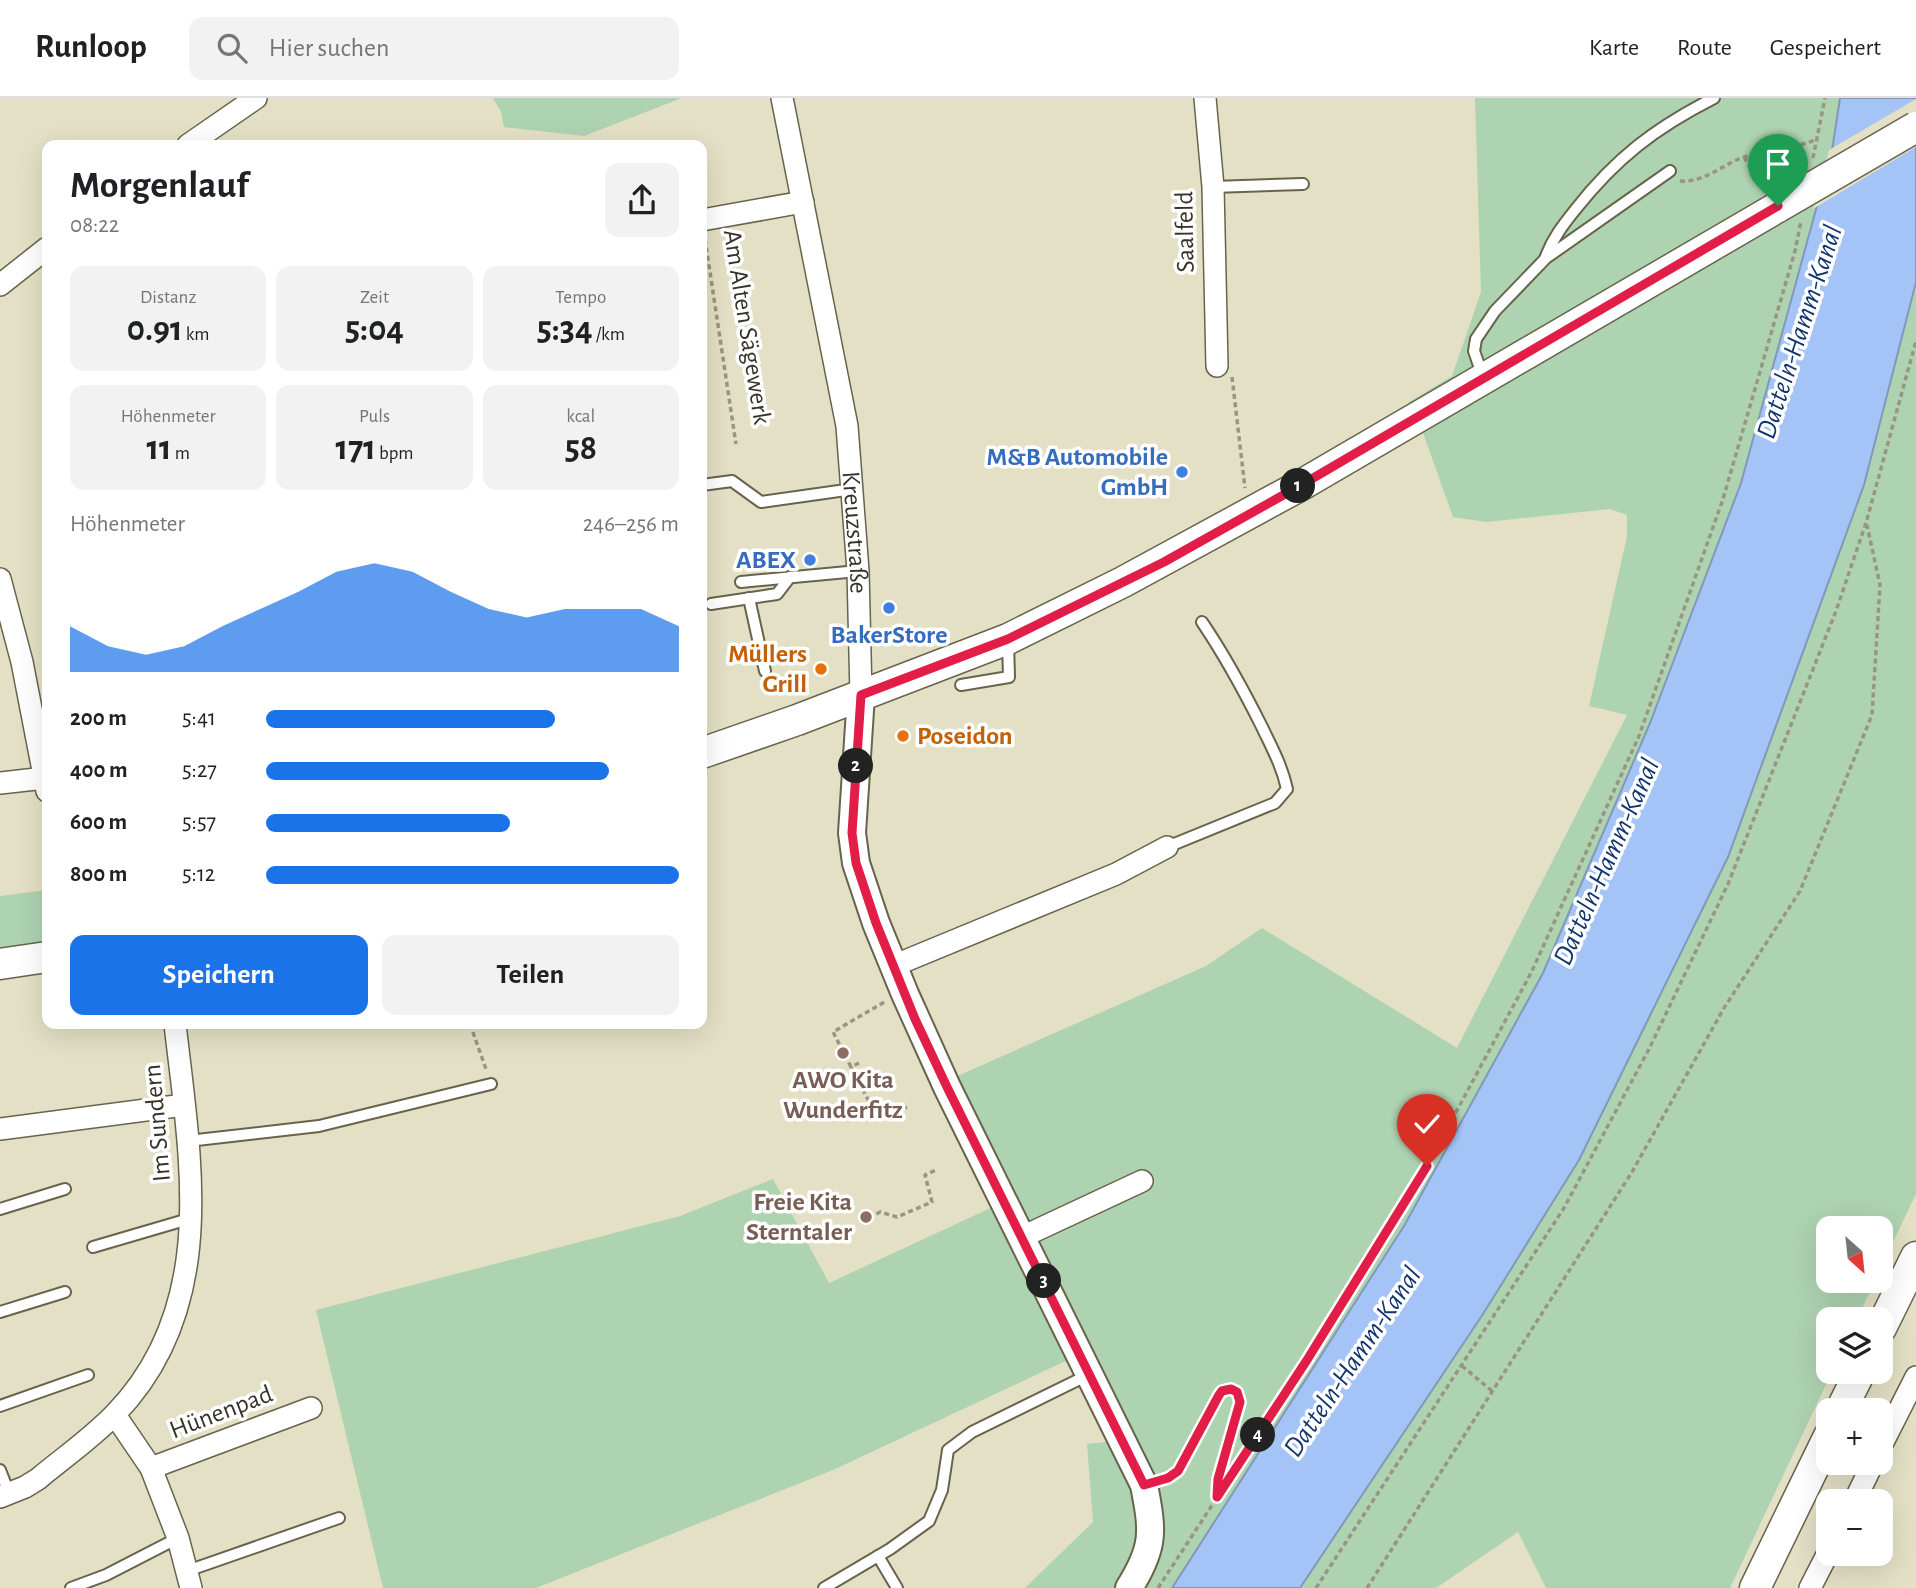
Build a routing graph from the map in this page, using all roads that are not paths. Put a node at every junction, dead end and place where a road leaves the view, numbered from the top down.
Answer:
1 (257, 98) edge
2 (782, 98) edge
3 (1205, 98) edge
4 (1714, 98) edge
5 (1916, 127) edge
6 (195, 140) edge
7 (1670, 171) road end
8 (1303, 184) dead end
9 (1213, 187) junction
10 (803, 202) junction
11 (707, 219) edge
12 (42, 251) edge
13 (1546, 258) junction
14 (0, 285) edge
15 (1217, 366) road end
16 (1484, 378) junction
17 (707, 484) edge
18 (853, 489) junction
19 (858, 571) junction
20 (790, 577) junction
21 (0, 579) edge
22 (741, 582) dead end
23 (749, 598) junction
24 (711, 604) dead end
25 (1202, 622) dead end
26 (1008, 639) junction
27 (765, 671) dead end
28 (961, 685) dead end
29 (861, 695) junction
30 (707, 751) edge
31 (42, 764) edge
32 (0, 783) edge
33 (42, 784) edge
34 (1167, 847) joint
35 (42, 958) edge
36 (0, 964) edge
37 (893, 966) junction
38 (176, 1029) edge
39 (491, 1084) road end
40 (184, 1105) junction
41 (0, 1129) edge
42 (188, 1141) junction
43 (1142, 1181) dead end
44 (65, 1189) dead end
45 (0, 1209) edge
46 (192, 1218) junction
47 (1022, 1237) junction
48 (93, 1247) dead end
49 (1916, 1257) edge
50 (65, 1292) dead end
51 (1891, 1307) edge
52 (0, 1312) edge
53 (1090, 1374) junction
54 (88, 1375) dead end
55 (1916, 1377) edge
56 (0, 1406) edge
57 (311, 1408) dead end
58 (115, 1415) junction
59 (1893, 1422) edge
60 (1816, 1463) edge
61 (151, 1468) junction
62 (0, 1470) edge
63 (5, 1495) edge
64 (339, 1518) dead end
65 (178, 1538) junction
66 (878, 1556) junction
67 (1821, 1566) edge
68 (189, 1579) edge
69 (71, 1588) edge
70 (824, 1588) edge
71 (897, 1588) edge
72 (1129, 1588) edge
73 (1755, 1588) edge
74 (1810, 1588) edge

1 - 6 street
2 - 10 street, Kreuzstraße
3 - 9 street, Saalfeld
4 - 13 lane
5 - 16 main road, bridge
7 - 13 lane
8 - 9 lane
9 - 15 street, Saalfeld
10 - 11 street, Am Alten Sägewerk
10 - 18 street, Kreuzstraße
12 - 14 street
13 - 16 lane
16 - 26 main road
17 - 18 lane
18 - 19 street, Kreuzstraße
19 - 20 lane
19 - 29 street, Kreuzstraße
20 - 22 lane
20 - 23 lane
21 - 31 street
23 - 24 lane
23 - 27 lane
25 - 34 lane
26 - 28 lane
26 - 29 main road
29 - 30 main road
29 - 37 street, Kreuzstraße
32 - 33 street
34 - 37 street
35 - 36 main road
37 - 47 street, Kreuzstraße
38 - 40 street, Im Sundern
39 - 42 lane
40 - 41 street
40 - 42 street, Im Sundern
42 - 46 street, Im Sundern
43 - 47 street
44 - 45 lane
46 - 48 lane
46 - 58 street, Im Sundern
47 - 53 street, Kreuzstraße
49 - 51 main road
50 - 52 lane
53 - 66 lane
53 - 72 street, Kreuzstraße
54 - 56 lane
55 - 59 street
57 - 61 street, Hünenpad
58 - 61 street, Hünenpad
58 - 63 street, Im Sundern
60 - 73 main road
61 - 65 street, Hünenpad
62 - 63 lane
64 - 68 lane, Hünenpad
65 - 68 street, Hünenpad
65 - 69 lane
66 - 70 lane
66 - 71 lane
67 - 74 street

